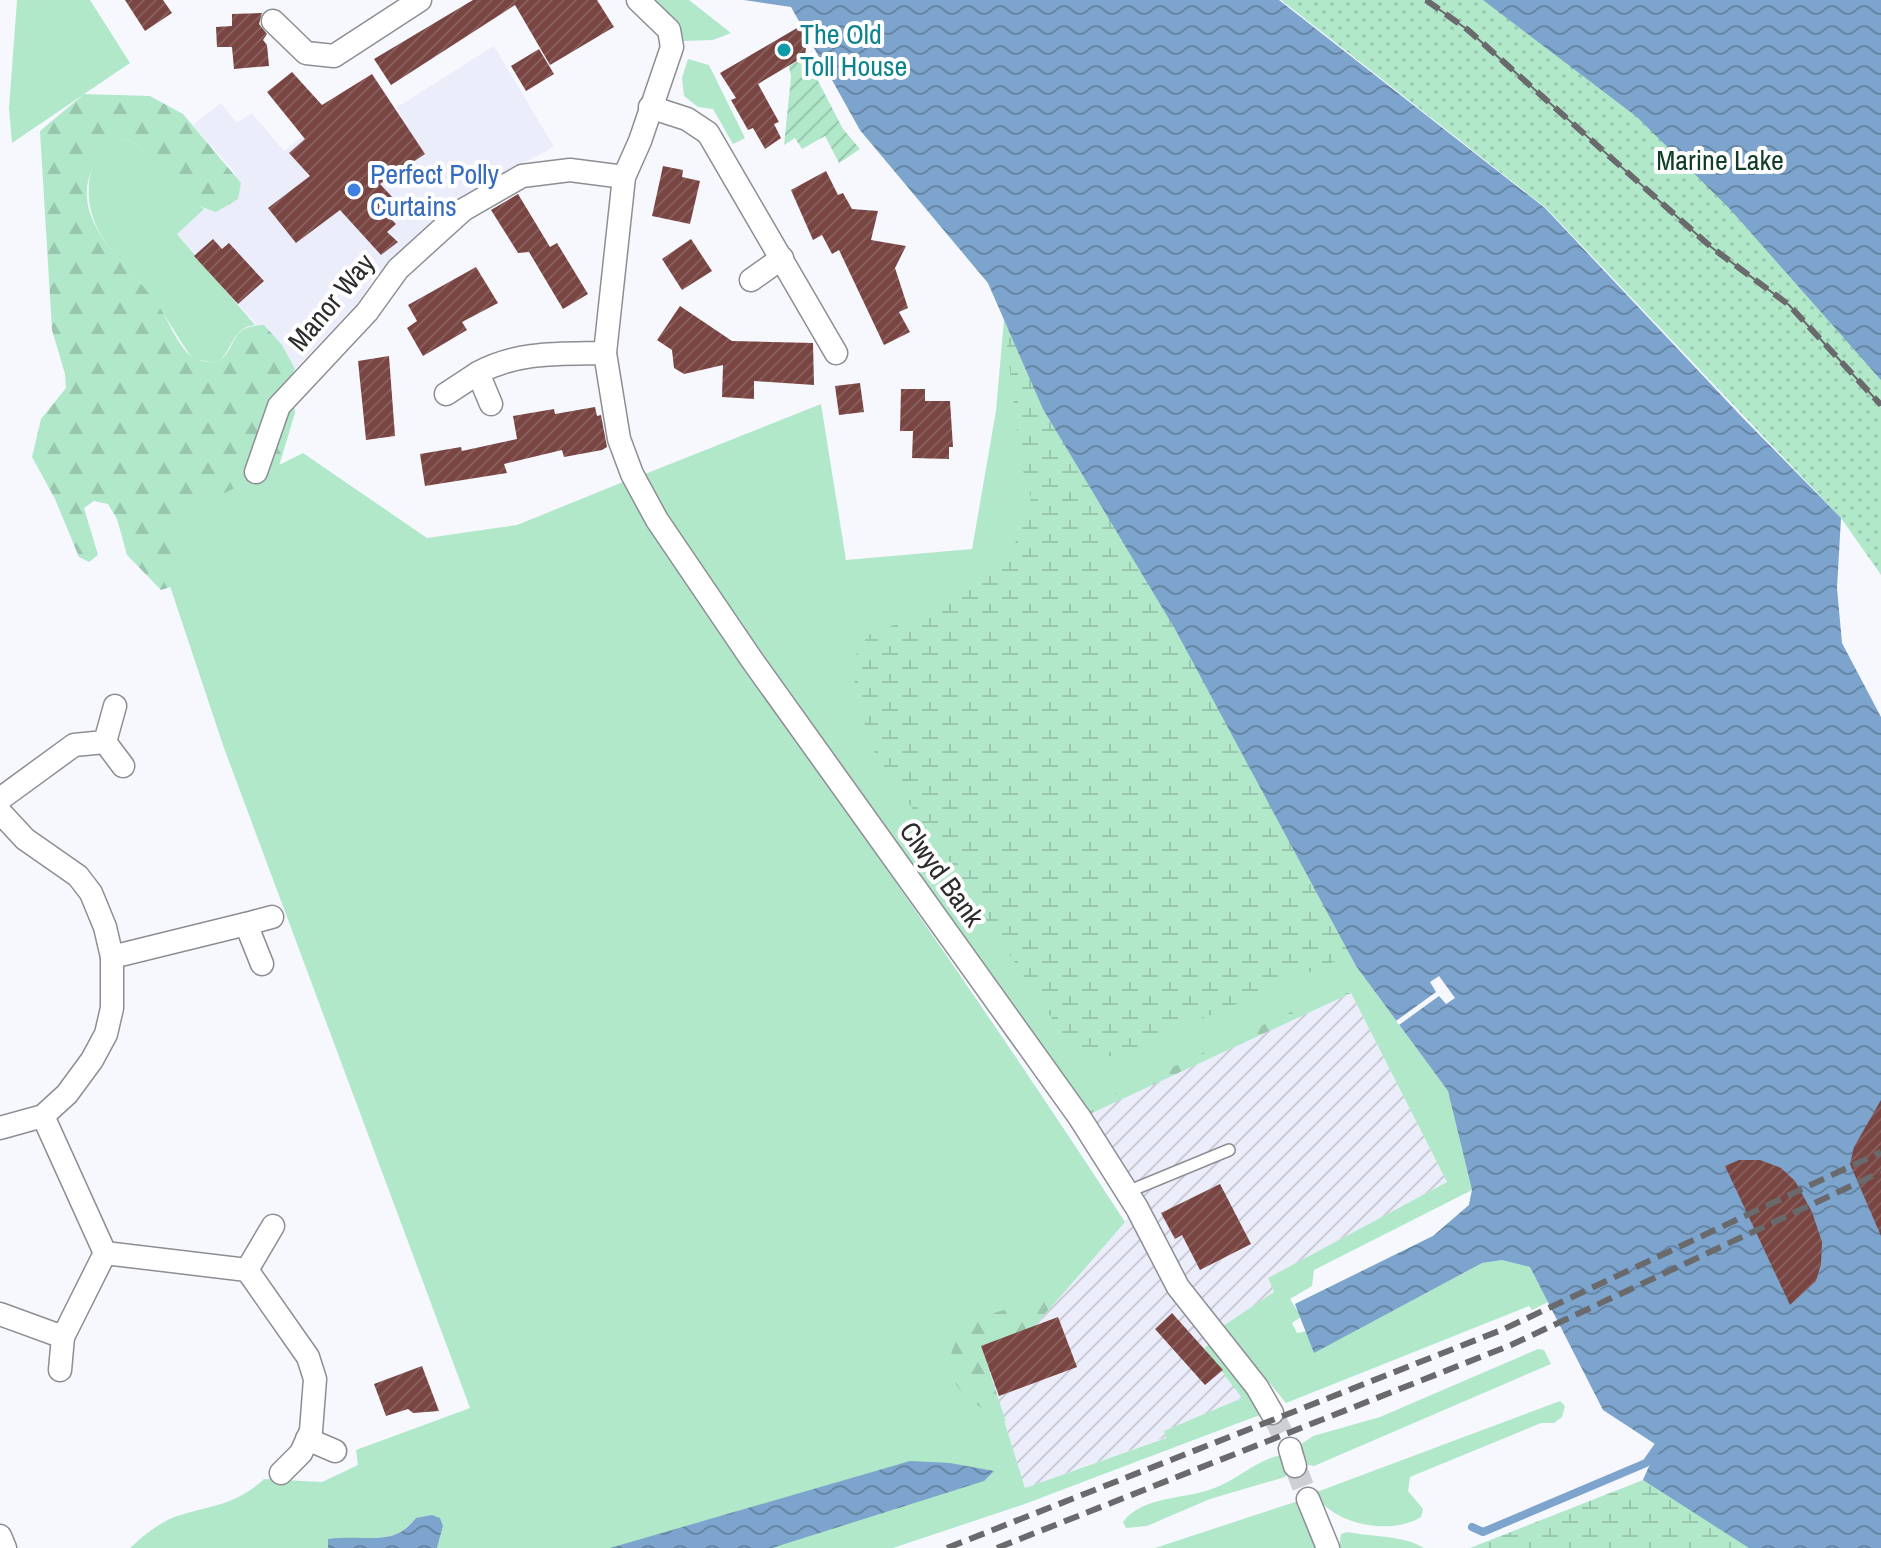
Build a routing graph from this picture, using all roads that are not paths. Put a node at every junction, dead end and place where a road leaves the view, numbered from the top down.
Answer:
1 (420, 0) edge
2 (638, 0) edge
3 (273, 21) dead end
4 (650, 107) junction
5 (624, 177) junction
6 (782, 258) junction
7 (751, 280) dead end
8 (605, 353) junction
9 (836, 353) dead end
10 (478, 373) junction
11 (446, 394) dead end
12 (491, 404) dead end
13 (256, 472) dead end
14 (115, 706) dead end
15 (105, 742) junction
16 (123, 766) dead end
17 (0, 799) edge
18 (0, 812) edge
19 (272, 917) dead end
20 (246, 924) junction
21 (112, 957) junction
22 (262, 964) dead end
23 (43, 1116) junction
24 (0, 1128) edge
25 (1229, 1150) dead end
26 (1127, 1192) junction
27 (273, 1226) dead end
28 (105, 1253) junction
29 (247, 1270) junction
30 (0, 1314) edge
31 (63, 1337) junction
32 (60, 1370) dead end
33 (1272, 1413) tunnel mouth
34 (307, 1439) junction
35 (335, 1451) dead end
36 (281, 1473) dead end
37 (1308, 1499) tunnel mouth
38 (0, 1536) edge
39 (5, 1548) edge
40 (1328, 1548) edge

1 - 3 street
2 - 4 street, Clwyd Bank
4 - 5 street, Clwyd Bank
4 - 6 street
5 - 8 street, Clwyd Bank
5 - 13 street, Manor Way
6 - 7 street
6 - 9 street
8 - 10 street
8 - 26 street, Clwyd Bank
10 - 11 street
10 - 12 street
14 - 15 street
15 - 16 street
15 - 17 street
18 - 21 street
19 - 20 street
20 - 21 street
20 - 22 street
21 - 23 street
23 - 24 street
23 - 28 street
25 - 26 lane
26 - 33 street, Clwyd Bank
27 - 29 street
28 - 29 street
28 - 31 street
29 - 34 street
30 - 31 street
31 - 32 street
34 - 35 street
34 - 36 street
37 - 40 street
38 - 39 street

